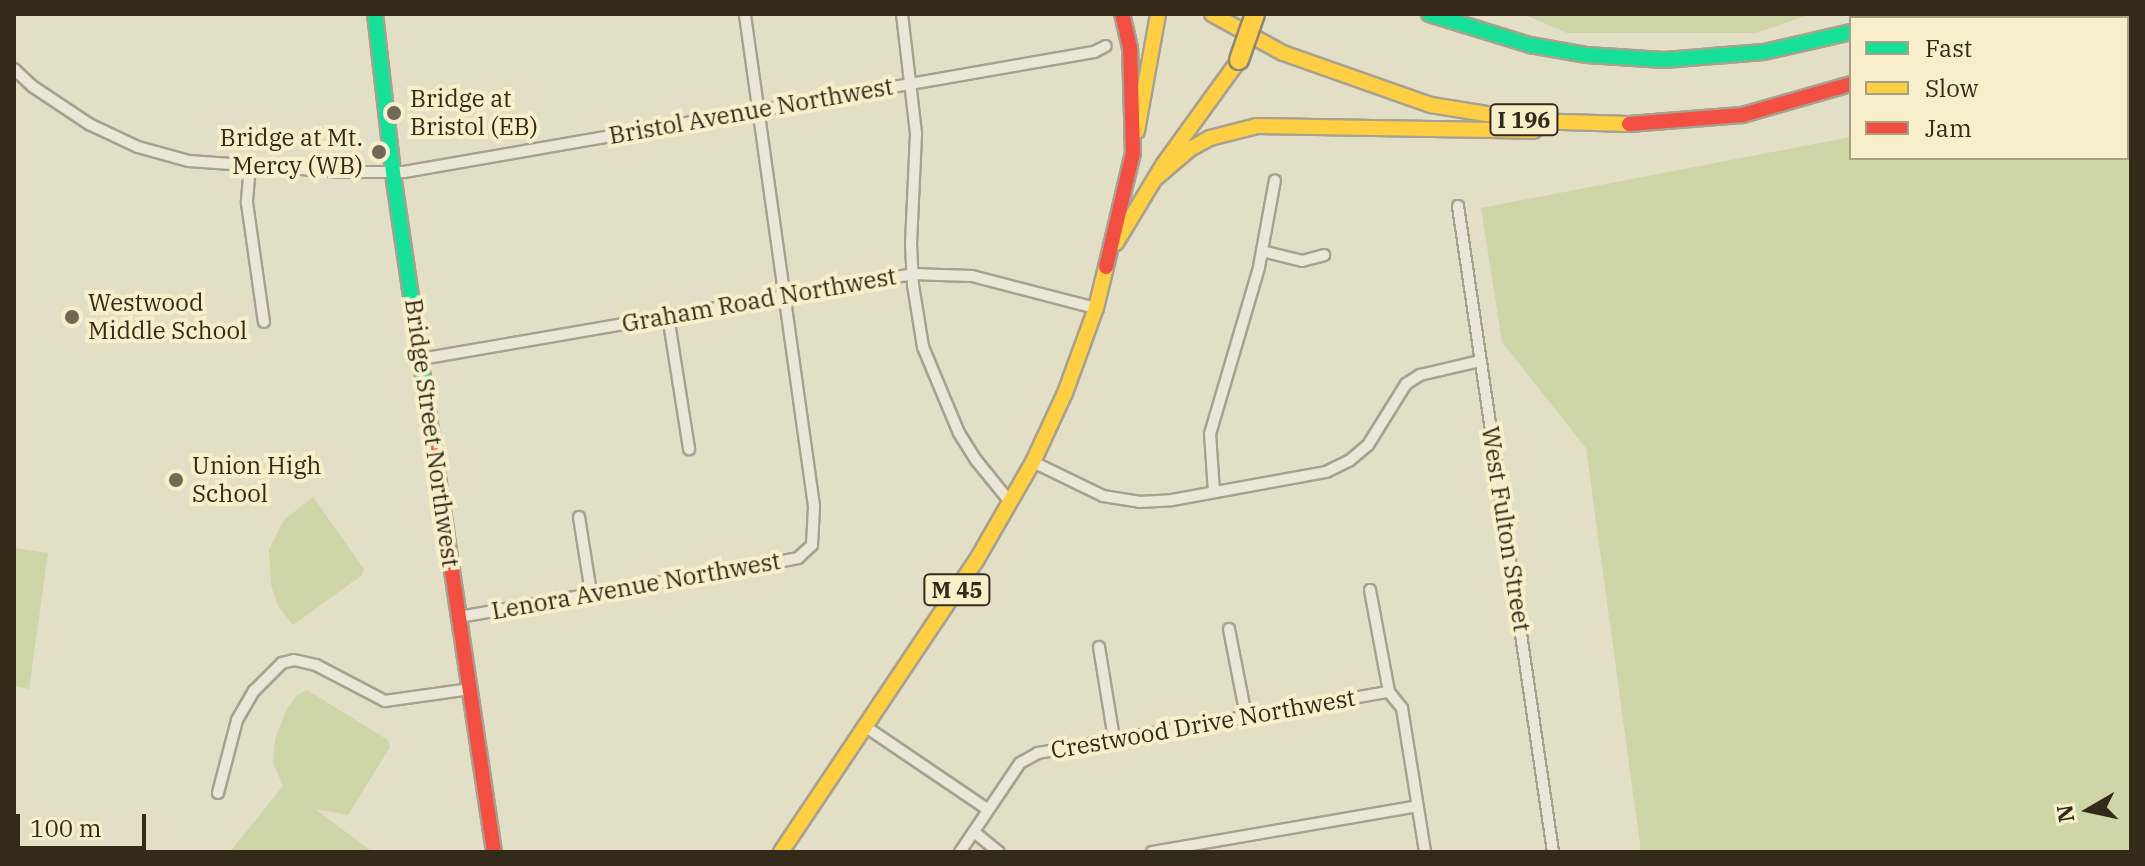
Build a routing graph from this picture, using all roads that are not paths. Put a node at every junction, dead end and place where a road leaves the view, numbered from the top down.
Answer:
1 (375, 14) edge
2 (745, 14) edge
3 (902, 14) edge
4 (1122, 14) edge
5 (1158, 14) edge
6 (1212, 14) edge
7 (1255, 14) edge
8 (1429, 14) edge
9 (1466, 14) edge
10 (1849, 33) edge
11 (1106, 46) dead end
12 (1558, 50) junction
13 (14, 69) edge
14 (911, 84) junction
15 (1849, 85) edge
16 (756, 110) junction
17 (1651, 125) junction
18 (1133, 153) junction
19 (250, 166) junction
20 (393, 172) junction
21 (1156, 178) junction
22 (1275, 180) dead end
23 (1458, 206) dead end
24 (1111, 249) junction
25 (1262, 251) junction
26 (1324, 255) dead end
27 (913, 274) junction
28 (782, 296) junction
29 (1096, 308) junction
30 (668, 316) junction
31 (264, 322) dead end
32 (421, 359) junction
33 (1480, 361) junction
34 (689, 449) dead end
35 (1033, 462) junction
36 (1214, 492) junction
37 (1010, 502) junction
38 (579, 517) dead end
39 (1370, 590) dead end
40 (591, 593) junction
41 (459, 617) junction
42 (1229, 629) dead end
43 (1099, 647) dead end
44 (470, 689) junction
45 (1389, 692) junction
46 (1246, 716) junction
47 (866, 727) junction
48 (1114, 739) junction
49 (218, 793) dead end
50 (1417, 806) junction
51 (987, 809) junction
52 (974, 832) junction
53 (494, 852) edge
54 (781, 852) edge
55 (960, 852) edge
56 (999, 852) edge
57 (1152, 852) edge
58 (1425, 852) edge
59 (1553, 852) edge

1 - 20 main road, Bridge Street Northwest
2 - 16 street
3 - 14 street
4 - 18 main road
5 - 18 main road, M 45
6 - 17 main road, I 196
7 - 21 main road, bridge
8 - 12 main road
9 - 12 main road
10 - 12 main road
11 - 14 street, Bristol Avenue Northwest
13 - 19 street, Bristol Avenue Northwest
14 - 16 street, Bristol Avenue Northwest
14 - 27 street
15 - 17 main road, I 196
16 - 20 street, Bristol Avenue Northwest
16 - 28 street
17 - 21 main road
18 - 24 main road, M 45
19 - 20 street, Bristol Avenue Northwest
19 - 31 street
20 - 32 main road, Bridge Street Northwest
21 - 24 main road
22 - 25 street
23 - 33 street, West Fulton Street
24 - 29 main road, M 45
25 - 26 street
25 - 36 street
27 - 28 street, Graham Road Northwest
27 - 29 street, Graham Road Northwest
27 - 37 street
28 - 30 street, Graham Road Northwest
28 - 40 street, Lenora Avenue Northwest
29 - 35 main road, M 45
30 - 32 street, Graham Road Northwest
30 - 34 street
32 - 41 main road, Bridge Street Northwest
33 - 36 street
33 - 59 street, West Fulton Street
35 - 36 street
35 - 37 main road, M 45
37 - 47 main road, M 45
38 - 40 street
39 - 45 street
40 - 41 street, Lenora Avenue Northwest
41 - 44 main road, Bridge Street Northwest
42 - 46 street
43 - 48 street
44 - 49 street
44 - 53 main road, Bridge Street Northwest
45 - 46 street, Crestwood Drive Northwest
45 - 50 street
46 - 48 street, Crestwood Drive Northwest
47 - 51 street
47 - 54 main road, M 45
48 - 51 street, Crestwood Drive Northwest
50 - 57 street
50 - 58 street
51 - 52 street
52 - 55 street
52 - 56 street

